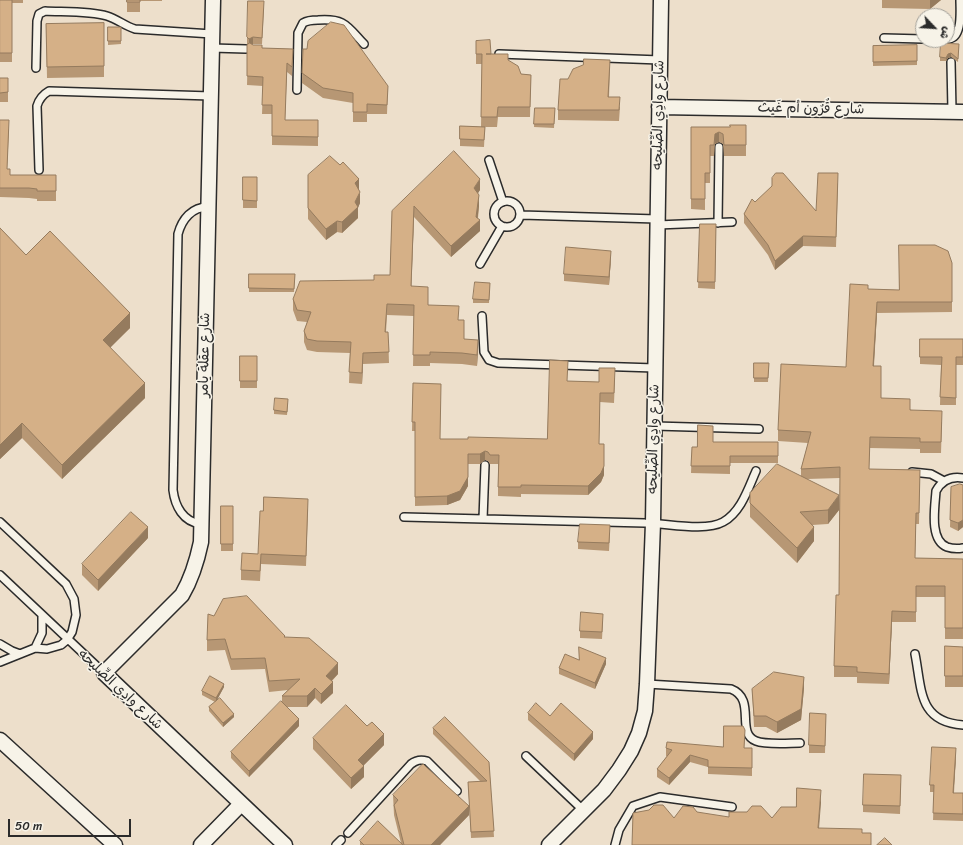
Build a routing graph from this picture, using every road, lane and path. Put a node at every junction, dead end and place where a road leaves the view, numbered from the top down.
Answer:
1 (213, 0) edge
2 (661, 0) edge
3 (960, 0) edge
4 (212, 34) junction
5 (955, 36) edge
6 (884, 38) dead end
7 (915, 39) edge
8 (364, 44) dead end
9 (212, 48) junction
10 (246, 49) edge
11 (499, 54) edge
12 (660, 60) junction
13 (951, 62) dead end
14 (36, 68) dead end
15 (297, 90) dead end
16 (211, 96) junction
17 (659, 107) junction
18 (957, 111) edge
19 (719, 147) dead end
20 (489, 160) dead end
21 (39, 170) dead end
22 (503, 202) junction
23 (208, 207) junction
24 (521, 215) junction
25 (657, 222) junction
26 (718, 222) junction
27 (732, 222) dead end
28 (502, 226) junction
29 (480, 264) dead end
30 (482, 316) dead end
31 (655, 368) junction
32 (655, 426) junction
33 (759, 429) dead end
34 (485, 465) dead end
35 (756, 471) dead end
36 (909, 472) edge
37 (963, 478) edge
38 (944, 481) junction
39 (404, 517) dead end
40 (483, 519) junction
41 (0, 522) edge
42 (653, 523) junction
43 (201, 524) junction
44 (963, 548) edge
45 (0, 575) edge
46 (42, 616) junction
47 (68, 640) junction
48 (0, 644) edge
49 (35, 648) junction
50 (20, 654) junction
51 (915, 654) dead end
52 (0, 662) edge
53 (104, 673) junction
54 (648, 684) junction
55 (963, 724) edge
56 (0, 740) edge
57 (800, 743) dead end
58 (526, 756) dead end
59 (457, 791) dead end
60 (241, 804) junction
61 (732, 807) dead end
62 (583, 810) junction
63 (348, 834) dead end
64 (115, 845) edge
65 (201, 845) edge
66 (285, 845) edge
67 (549, 845) edge
68 (616, 845) edge

1 - 4 street, شارع عقلة يامر
2 - 12 street, شارع وادِي الصِّليحه
3 - 5 lane
4 - 9 street, شارع عقلة يامر
4 - 14 lane
6 - 7 lane
8 - 15 lane
9 - 10 lane
9 - 16 street, شارع عقلة يامر
11 - 12 lane
12 - 17 street, شارع وادِي الصِّليحه
13 - 18 lane
16 - 21 lane
16 - 23 street, شارع عقلة يامر
17 - 18 street, شارع قُرُون أم غَيث
17 - 25 street, شارع وادِي الصِّليحه
19 - 26 lane
20 - 22 lane
22 - 24 lane
22 - 28 lane
23 - 43 street, شارع عقلة يامر
23 - 43 lane
24 - 25 lane
24 - 28 lane
25 - 26 lane
25 - 31 street, شارع وادِي الصِّليحه
26 - 27 lane
28 - 29 lane
30 - 31 lane
31 - 32 street, شارع وادِي الصِّليحه
32 - 33 lane
32 - 42 street, شارع وادِي الصِّليحه
34 - 40 lane
35 - 42 lane
36 - 38 lane
37 - 38 lane
38 - 44 lane
39 - 40 lane
40 - 42 lane
41 - 47 lane
42 - 54 street, شارع وادِي الصِّليحه
43 - 53 street, شارع عقلة يامر
45 - 46 lane, شارع وادِي الصِّليحه
46 - 47 lane, شارع وادِي الصِّليحه
46 - 49 lane
47 - 49 lane
47 - 53 lane, شارع وادِي الصِّليحه
48 - 50 lane
49 - 50 lane
50 - 52 lane
51 - 55 lane
53 - 60 street, شارع وادِي الصِّليحه
54 - 57 lane
54 - 62 street, شارع وادِي الصِّليحه
56 - 64 street
58 - 62 lane
59 - 63 lane
60 - 65 street
60 - 66 street, شارع وادِي الصِّليحه
61 - 68 lane
62 - 67 street, شارع وادِي الصِّليحه

